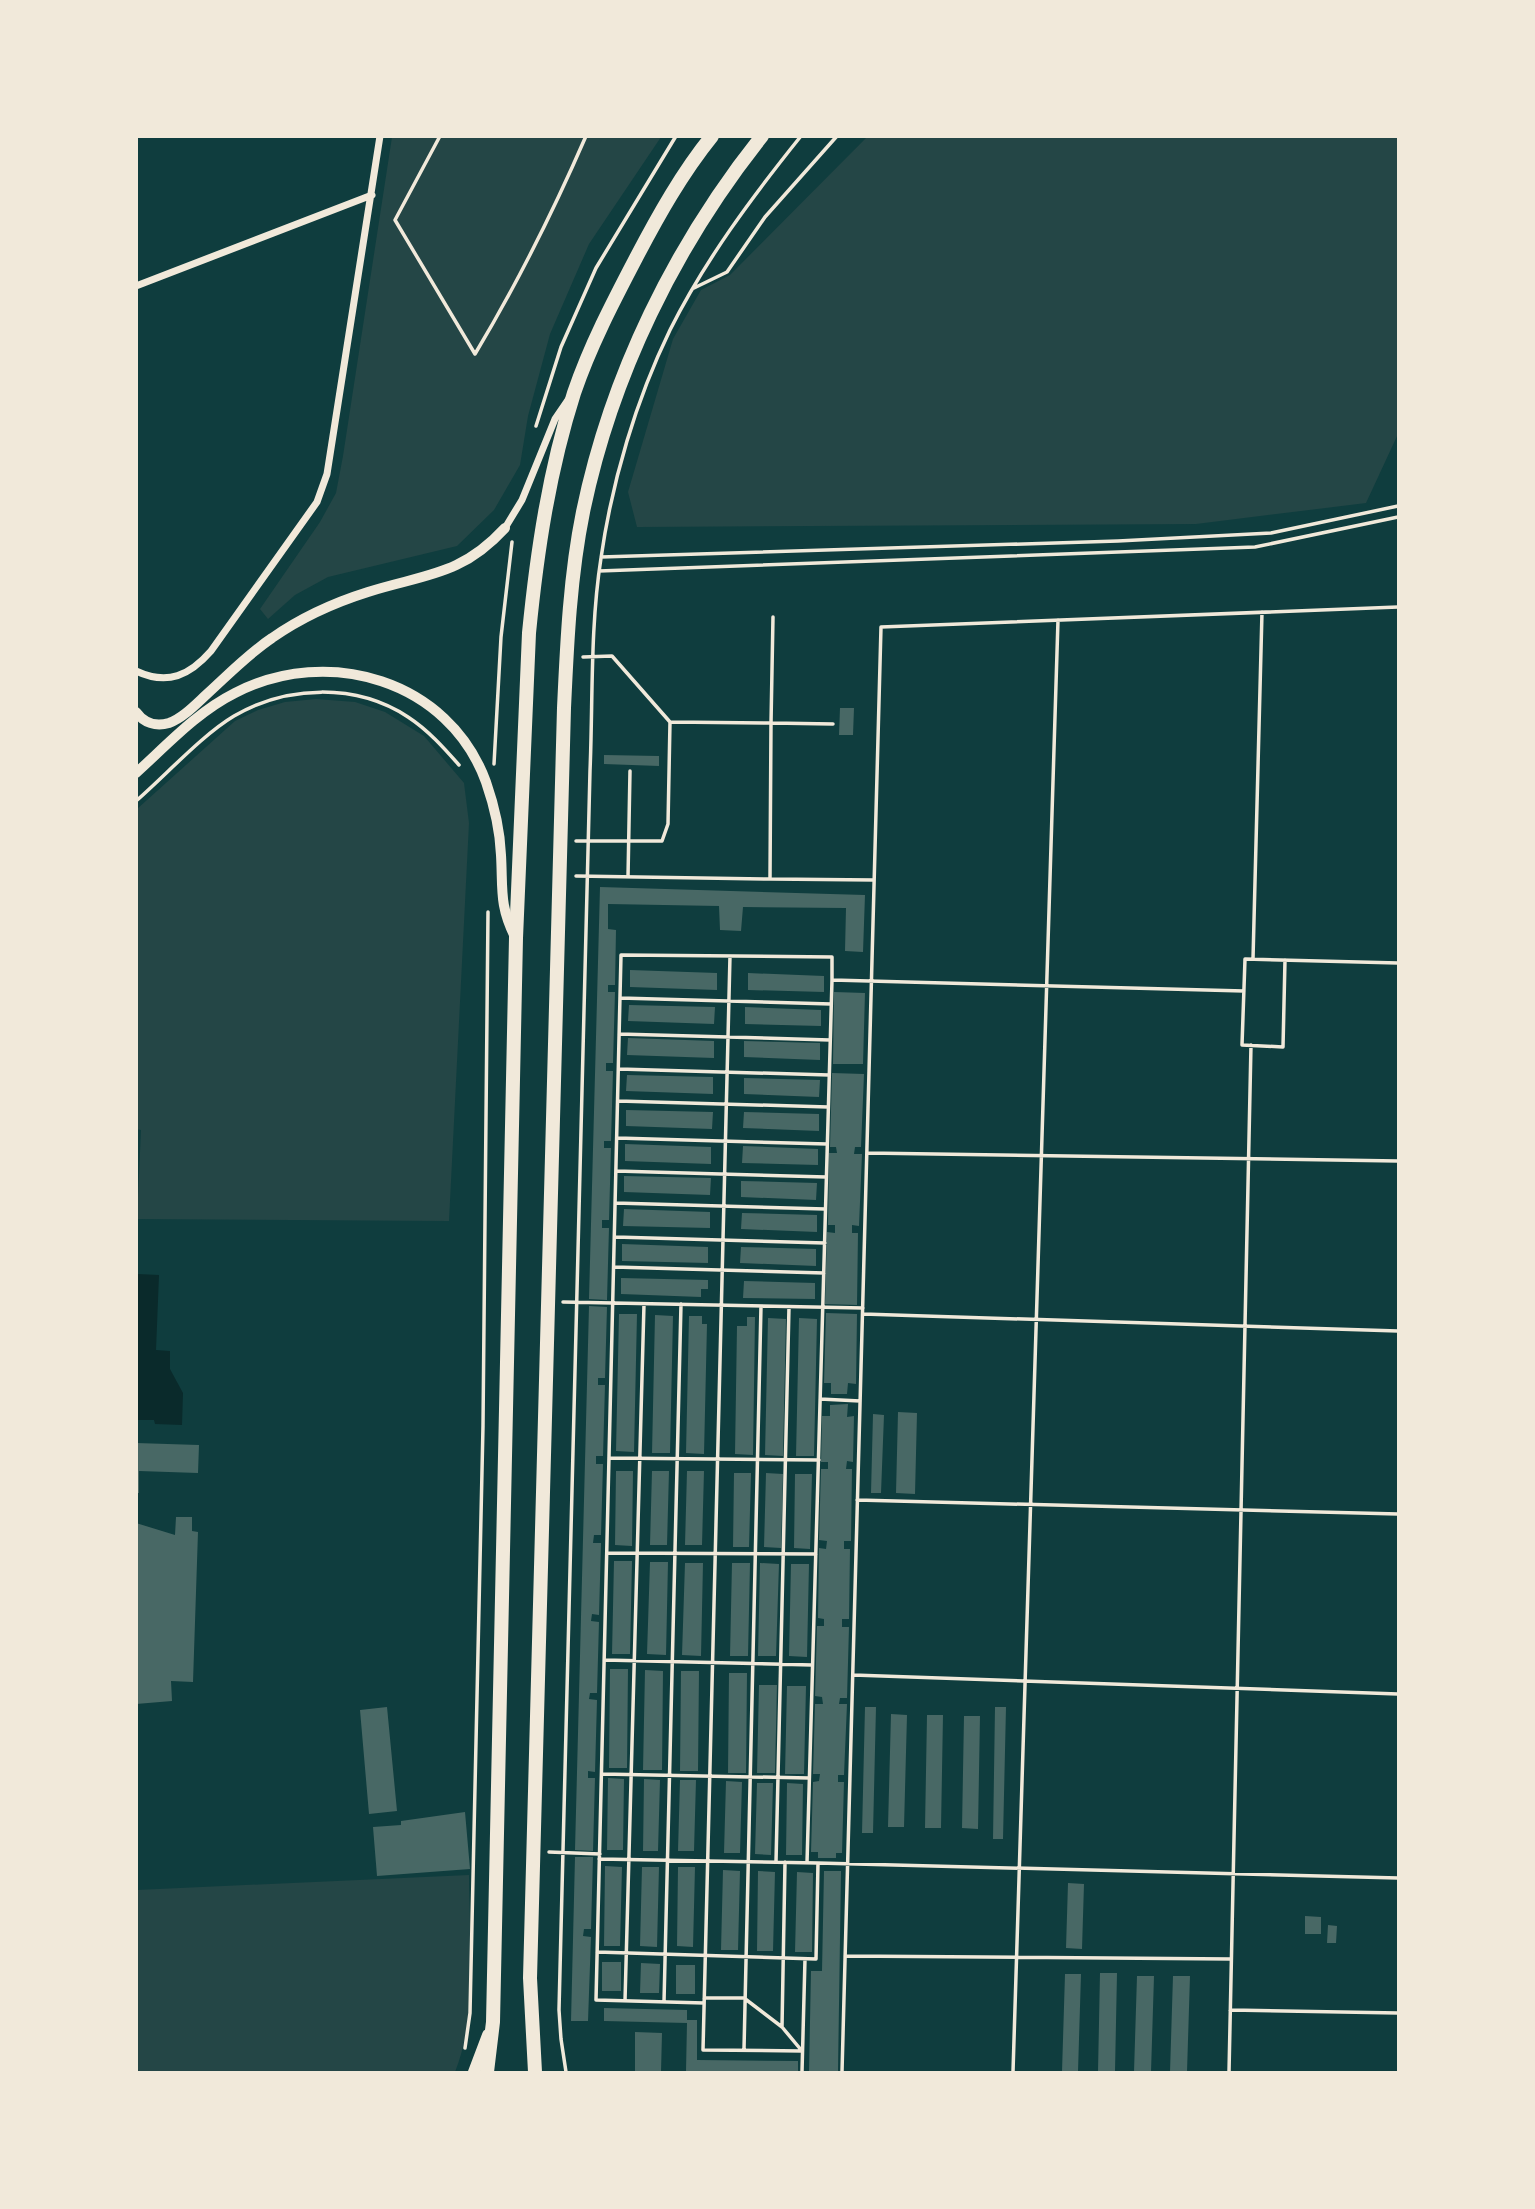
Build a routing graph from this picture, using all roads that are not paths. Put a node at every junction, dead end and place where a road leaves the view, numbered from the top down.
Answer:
1 (380, 136) edge
2 (712, 136) edge
3 (762, 136) edge
4 (372, 195) junction
5 (136, 286) edge
6 (575, 392) junction
7 (505, 528) joint
8 (136, 671) edge
9 (136, 712) edge
10 (136, 773) edge
11 (516, 938) junction
12 (493, 2022) junction
13 (474, 2073) edge
14 (487, 2073) edge
15 (535, 2073) edge

1 - 4 street
2 - 6 highway
3 - 15 highway
4 - 5 street
4 - 8 street
6 - 7 street
6 - 11 highway
7 - 9 street
10 - 11 street
11 - 12 highway
12 - 13 main road
12 - 14 highway

